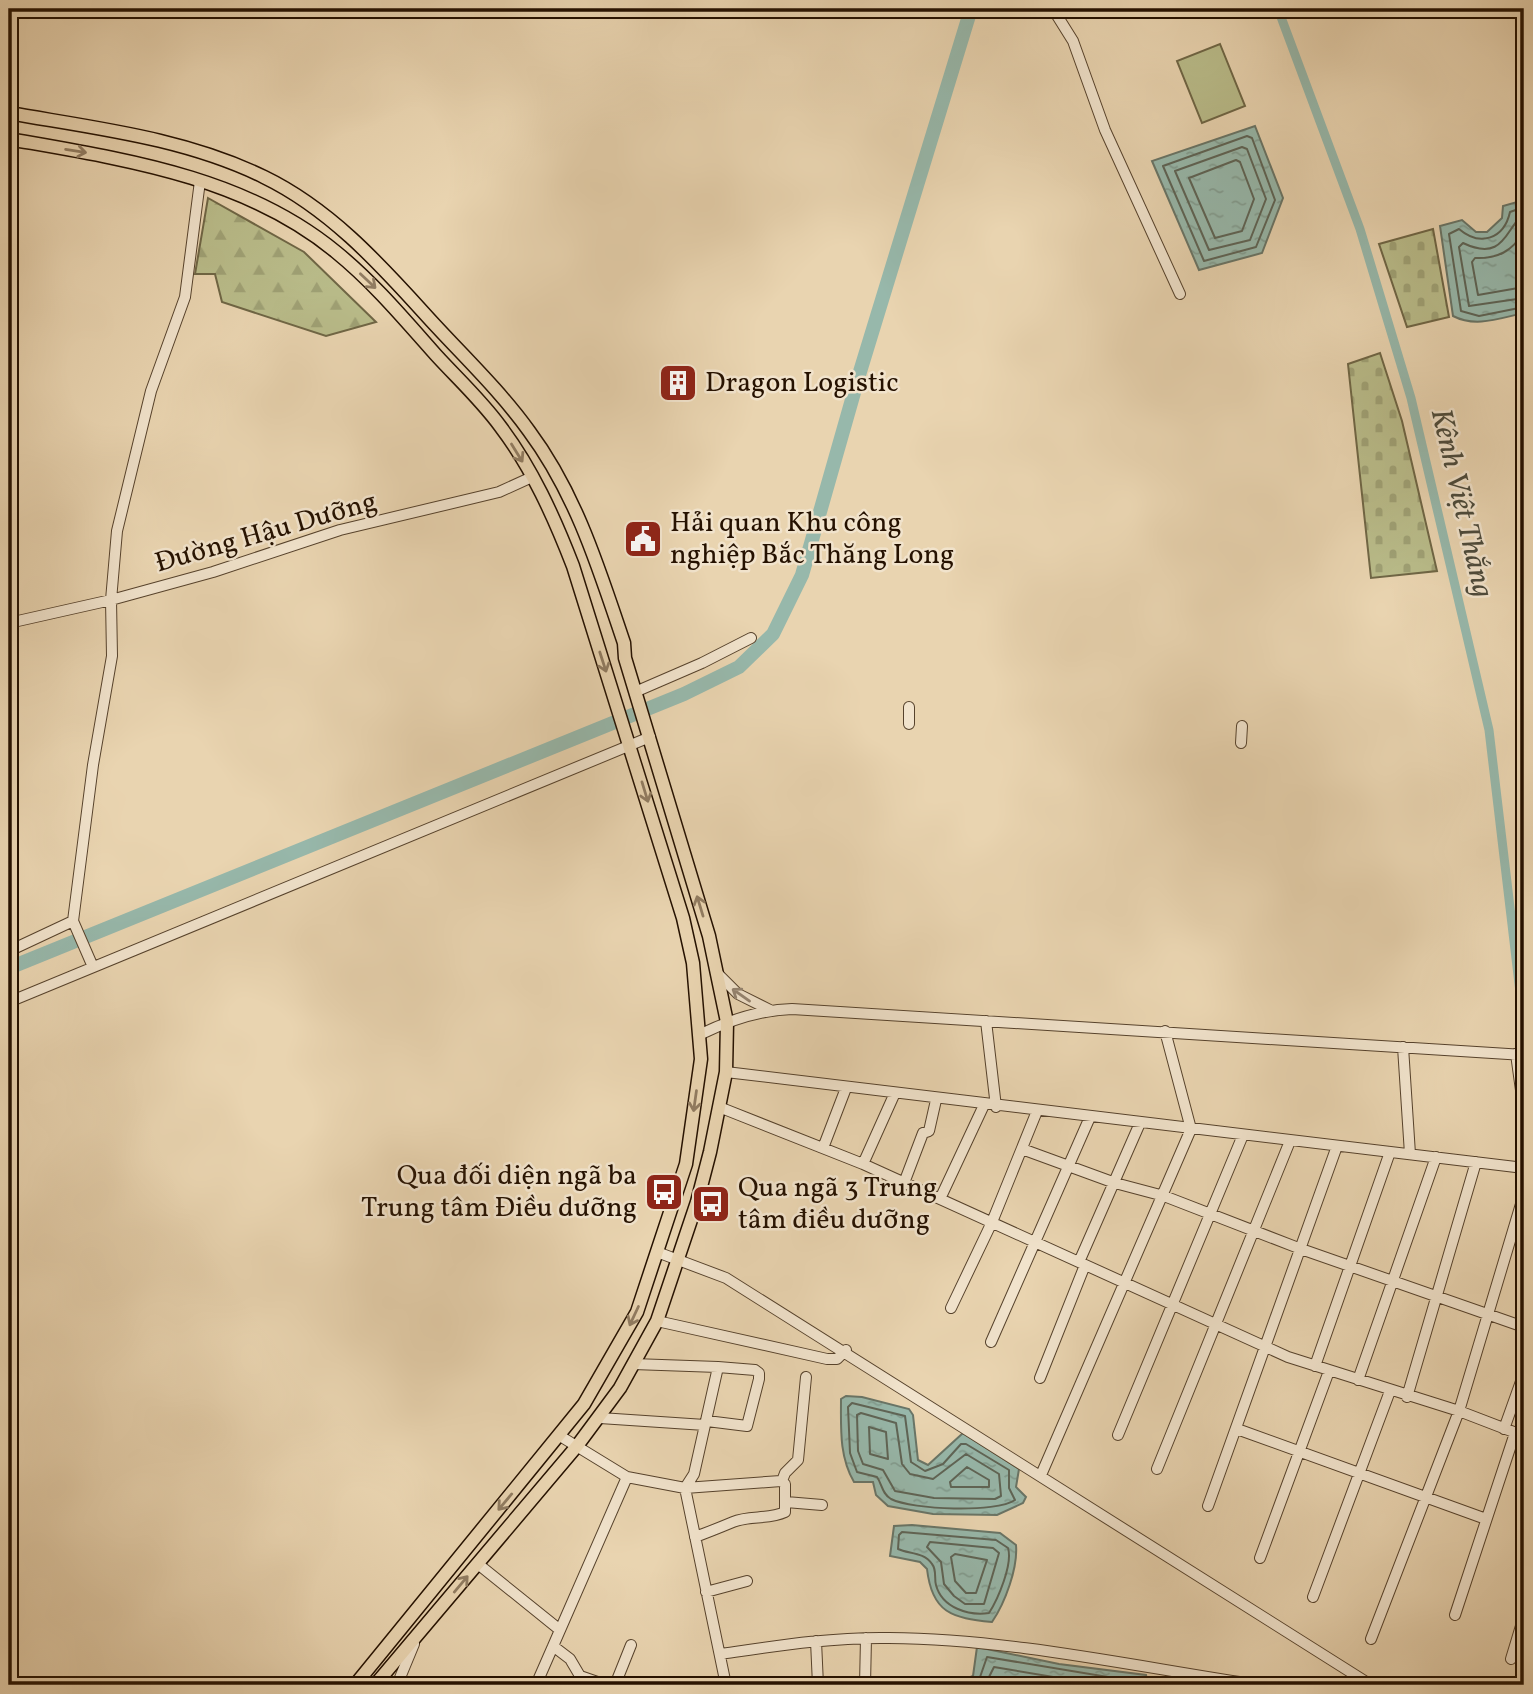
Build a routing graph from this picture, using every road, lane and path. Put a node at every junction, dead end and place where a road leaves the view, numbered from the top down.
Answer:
1 (1053, 9) edge
2 (9, 113) edge
3 (9, 121) edge
4 (9, 139) edge
5 (200, 181) junction
6 (280, 187) junction
7 (315, 207) junction
8 (331, 219) junction
9 (301, 228) junction
10 (316, 238) junction
11 (1180, 294) dead end
12 (532, 477) junction
13 (111, 600) junction
14 (9, 623) edge
15 (751, 638) dead end
16 (636, 696) junction
17 (908, 707) dead end
18 (909, 724) dead end
19 (1242, 726) dead end
20 (650, 737) junction
21 (1241, 743) dead end
22 (629, 744) junction
23 (76, 926) junction
24 (9, 951) edge
25 (93, 967) junction
26 (717, 972) junction
27 (9, 1002) edge
28 (770, 1010) junction
29 (727, 1021) junction
30 (986, 1021) junction
31 (1165, 1031) junction
32 (701, 1034) junction
33 (1403, 1047) junction
34 (1519, 1054) edge
35 (726, 1072) junction
36 (846, 1088) junction
37 (894, 1095) junction
38 (936, 1100) junction
39 (984, 1105) junction
40 (719, 1107) junction
41 (996, 1107) junction
42 (1037, 1111) junction
43 (1524, 1112) edge
44 (1090, 1117) junction
45 (1140, 1123) junction
46 (1191, 1129) junction
47 (1243, 1135) junction
48 (1290, 1141) junction
49 (1336, 1146) junction
50 (823, 1149) junction
51 (1022, 1149) junction
52 (1390, 1152) junction
53 (1410, 1154) junction
54 (1436, 1157) junction
55 (1476, 1162) junction
56 (863, 1164) junction
57 (1068, 1167) junction
58 (1524, 1168) edge
59 (904, 1183) junction
60 (1115, 1183) junction
61 (1524, 1194) edge
62 (1164, 1196) junction
63 (940, 1199) junction
64 (1210, 1213) junction
65 (992, 1222) junction
66 (1253, 1229) junction
67 (1033, 1241) junction
68 (1301, 1249) junction
69 (657, 1252) junction
70 (9, 1255) edge
71 (678, 1259) junction
72 (1082, 1263) junction
73 (1351, 1264) junction
74 (12, 1277) dead end
75 (1393, 1279) junction
76 (1126, 1283) junction
77 (1437, 1296) junction
78 (1171, 1304) junction
79 (951, 1308) dead end
80 (1488, 1314) junction
81 (657, 1321) junction
82 (1216, 1324) junction
83 (1524, 1327) edge
84 (991, 1342) dead end
85 (1266, 1347) junction
86 (846, 1350) junction
87 (633, 1364) junction
88 (1315, 1366) junction
89 (718, 1367) junction
90 (1329, 1370) junction
91 (1524, 1373) edge
92 (806, 1377) dead end
93 (1040, 1378) dead end
94 (1358, 1380) junction
95 (1390, 1391) junction
96 (1407, 1397) junction
97 (1459, 1411) junction
98 (600, 1418) junction
99 (706, 1423) junction
100 (1237, 1429) junction
101 (1504, 1429) junction
102 (1520, 1434) edge
103 (1118, 1435) dead end
104 (560, 1436) junction
105 (577, 1446) junction
106 (1300, 1451) junction
107 (1157, 1469) dead end
108 (1359, 1473) junction
109 (1041, 1475) junction
110 (627, 1477) junction
111 (782, 1481) junction
112 (685, 1488) junction
113 (1426, 1498) junction
114 (786, 1502) junction
115 (822, 1505) dead end
116 (1209, 1506) dead end
117 (1486, 1519) junction
118 (695, 1537) junction
119 (1260, 1558) dead end
120 (478, 1564) junction
121 (747, 1581) dead end
122 (706, 1592) junction
123 (1312, 1597) dead end
124 (1455, 1615) dead end
125 (1524, 1616) edge
126 (560, 1630) junction
127 (417, 1636) junction
128 (866, 1638) junction
129 (1371, 1639) dead end
130 (816, 1641) junction
131 (631, 1645) dead end
132 (553, 1646) junction
133 (720, 1654) junction
134 (1511, 1660) dead end
135 (355, 1685) edge
136 (375, 1685) edge
137 (397, 1685) edge
138 (536, 1685) edge
139 (606, 1685) edge
140 (615, 1685) edge
141 (726, 1685) edge
142 (818, 1685) edge
143 (865, 1685) edge
144 (1259, 1685) edge
145 (1371, 1685) edge

1 - 11 street
2 - 6 main road
3 - 6 main road
4 -> 5 main road
5 - 9 main road
5 - 13 street
6 - 7 main road
7 - 8 main road
7 - 9 main road
8 - 10 main road
8 - 16 main road
9 - 10 main road
10 -> 12 main road
12 - 13 street, Đường Hậu Dưỡng
12 -> 22 main road
13 - 14 street, Đường Hậu Dưỡng
13 - 23 street
15 - 16 street
16 - 20 main road
17 - 18 street
19 - 21 street
20 - 22 street
26 -> 20 main road
22 - 25 street
22 -> 32 main road
23 - 24 street
23 - 25 street
25 - 27 street
28 -> 26 street
26 - 29 main road
28 - 29 street
28 - 30 street
29 - 32 street
29 - 35 main road
30 - 31 street
30 - 41 street
31 - 33 street
31 - 46 street
32 -> 69 main road
33 - 34 street
33 - 53 street
34 - 43 street
35 - 36 street
35 - 40 main road
36 - 37 street
36 - 50 street
37 - 38 street
37 - 56 street
38 - 39 street
38 - 59 street
39 - 41 street
39 - 63 street
40 - 50 street
40 - 71 main road
41 - 42 street
42 - 44 street
42 - 51 street
44 - 45 street
44 - 57 street
45 - 46 street
45 - 60 street
46 - 47 street
46 - 62 street
47 - 48 street
47 - 64 street
48 - 49 street
48 - 66 street
49 - 52 street
49 - 68 street
50 - 56 street
51 - 57 street
51 - 65 street
52 - 53 street
52 - 73 street
53 - 54 street
54 - 55 street
54 - 75 street
55 - 58 street
55 - 77 street
56 - 59 street
57 - 60 street
57 - 67 street
59 - 63 street
60 - 62 street
60 - 72 street
61 - 80 street
62 - 64 street
62 - 76 street
63 - 65 street
64 - 66 street
64 - 78 street
65 - 67 street
65 - 79 street
66 - 68 street
66 - 82 street
67 - 72 street
67 - 84 street
68 - 73 street
68 - 85 street
69 - 71 street
69 -> 104 main road
70 - 74 street
71 - 81 main road
71 - 86 street
72 - 76 street
72 - 93 street
73 - 75 street
73 - 88 street
75 - 77 street
75 - 94 street
76 - 78 street
76 - 109 street
77 - 80 street
77 - 96 street
78 - 82 street
78 - 103 street
80 - 83 street
80 - 97 street
81 - 86 street
81 - 87 main road
82 - 85 street
82 - 107 street
85 - 88 street
85 - 100 street
86 - 109 street
87 - 89 street
87 - 98 main road
88 - 90 street
89 - 99 street
89 - 99 street
90 - 94 street
90 - 106 street
91 - 101 street
92 - 111 street
94 - 95 street
95 - 96 street
95 - 108 street
96 - 97 street
97 - 101 street
97 - 113 street
98 - 99 street
98 - 105 main road
99 - 112 street
100 - 106 street
100 - 116 street
101 - 102 street
102 - 117 street
104 - 105 street
104 -> 135 main road
105 - 110 street
105 - 120 main road
106 - 108 street
106 - 119 street
108 - 113 street
108 - 123 street
109 - 145 street
110 - 112 street
110 - 126 street
111 - 112 street
111 - 114 street
112 - 118 street
113 - 117 street
113 - 129 street
114 - 115 street
114 - 118 street
117 - 124 street
118 - 122 street
120 - 126 street
127 -> 120 main road
121 - 122 street
122 - 133 street
125 - 134 street
126 - 132 street
127 - 136 main road
127 - 137 street
128 - 130 street
128 - 143 street
128 - 144 street
130 - 133 street
130 - 142 street
131 - 140 street
132 - 138 street
132 - 139 street
133 - 141 street

